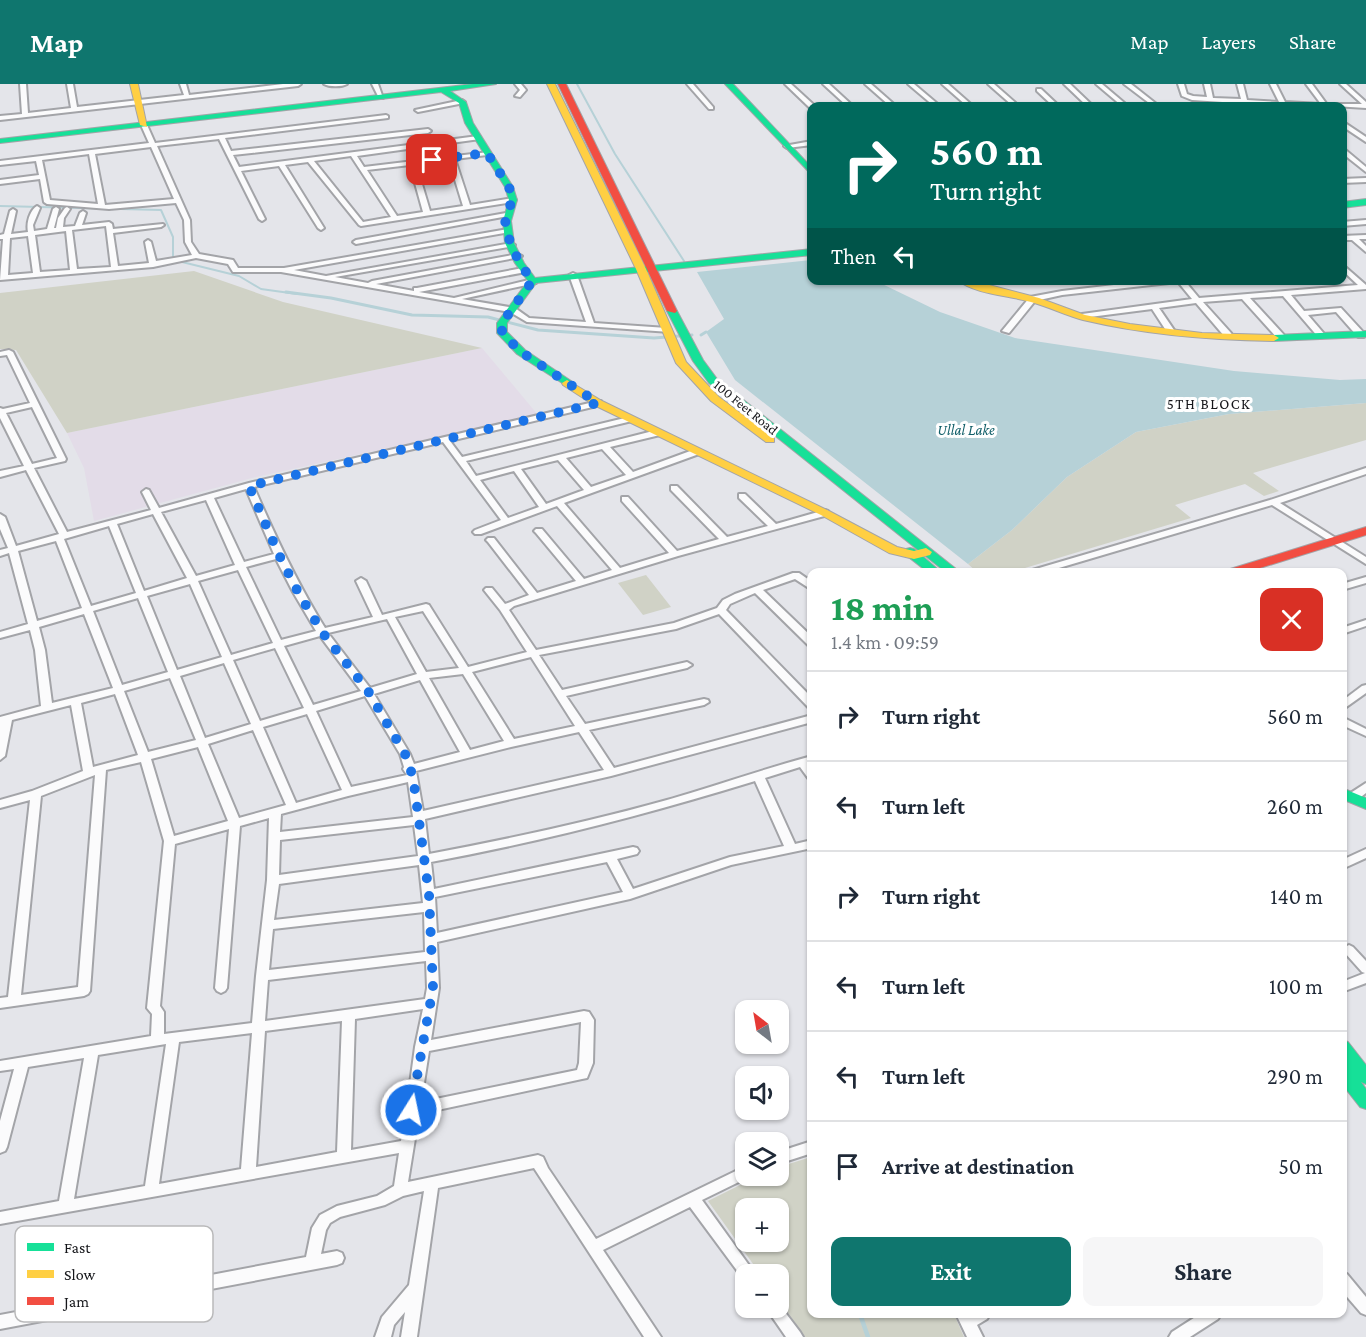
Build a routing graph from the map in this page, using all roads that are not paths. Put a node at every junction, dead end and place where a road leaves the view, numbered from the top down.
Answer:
1 (23, 84) edge
2 (70, 84) edge
3 (134, 84) edge
4 (183, 84) edge
5 (298, 84) edge
6 (327, 84) edge
7 (344, 84) edge
8 (464, 84) edge
9 (492, 84) edge
10 (518, 84) edge
11 (551, 84) edge
12 (562, 84) edge
13 (690, 84) edge
14 (729, 84) edge
15 (789, 84) edge
16 (826, 84) edge
17 (867, 84) edge
18 (911, 84) edge
19 (945, 84) edge
20 (991, 84) edge
21 (1067, 84) edge
22 (1099, 84) edge
23 (1127, 84) edge
24 (1181, 84) edge
25 (1207, 84) edge
26 (1240, 84) edge
27 (1273, 84) edge
28 (1309, 84) edge
29 (1343, 84) edge
30 (443, 90) junction
31 (1039, 90) dead end
32 (379, 92) edge
33 (518, 96) dead end
34 (187, 97) junction
35 (1211, 100) junction
36 (141, 102) junction
37 (462, 102) junction
38 (807, 102) edge
39 (846, 102) edge
40 (888, 102) edge
41 (932, 102) edge
42 (965, 102) edge
43 (1011, 102) edge
44 (1052, 102) edge
45 (1086, 102) edge
46 (1120, 102) edge
47 (1151, 102) edge
48 (1220, 102) edge
49 (1245, 102) edge
50 (1282, 102) edge
51 (1321, 102) edge
52 (1347, 106) edge
53 (1366, 106) edge
54 (711, 108) dead end
55 (74, 110) junction
56 (418, 110) dead end
57 (25, 116) junction
58 (386, 117) dead end
59 (0, 118) edge
60 (144, 123) junction
61 (1347, 127) edge
62 (428, 131) dead end
63 (221, 137) junction
64 (478, 138) junction
65 (0, 139) edge
66 (1366, 140) edge
67 (807, 144) edge
68 (153, 145) junction
69 (787, 146) junction
70 (92, 152) junction
71 (231, 153) junction
72 (487, 153) junction
73 (353, 155) junction
74 (1347, 156) edge
75 (1362, 156) dead end
76 (1347, 157) edge
77 (39, 158) junction
78 (451, 158) junction
79 (310, 160) junction
80 (0, 163) edge
81 (413, 163) junction
82 (281, 164) junction
83 (807, 168) edge
84 (239, 169) junction
85 (363, 169) junction
86 (1366, 170) edge
87 (42, 177) junction
88 (1366, 180) edge
89 (0, 182) edge
90 (1347, 182) edge
91 (513, 200) junction
92 (179, 201) junction
93 (1366, 202) edge
94 (1347, 204) edge
95 (102, 206) junction
96 (467, 207) junction
97 (37, 208) dead end
98 (56, 209) dead end
99 (68, 209) dead end
100 (13, 211) dead end
101 (82, 213) dead end
102 (427, 214) junction
103 (506, 215) junction
104 (262, 219) dead end
105 (396, 219) junction
106 (1366, 222) edge
107 (1347, 224) edge
108 (161, 225) dead end
109 (321, 228) dead end
110 (73, 229) junction
111 (59, 231) junction
112 (110, 231) junction
113 (50, 232) junction
114 (30, 234) junction
115 (3, 237) edge
116 (1353, 237) junction
117 (1366, 237) edge
118 (1347, 238) edge
119 (148, 242) dead end
120 (356, 242) dead end
121 (512, 244) junction
122 (1366, 250) edge
123 (807, 252) edge
124 (196, 256) junction
125 (153, 265) junction
126 (114, 267) junction
127 (648, 268) junction
128 (74, 270) junction
129 (281, 270) junction
130 (523, 270) junction
131 (1347, 271) edge
132 (37, 274) junction
133 (573, 275) junction
134 (2, 278) edge
135 (320, 278) junction
136 (533, 280) junction
137 (363, 285) junction
138 (971, 285) edge
139 (1141, 285) edge
140 (1184, 285) edge
141 (1324, 285) edge
142 (1328, 290) junction
143 (408, 292) junction
144 (1284, 292) junction
145 (1244, 296) junction
146 (451, 299) junction
147 (1033, 299) junction
148 (1199, 300) junction
149 (1153, 305) junction
150 (512, 310) junction
151 (1302, 313) junction
152 (1082, 316) junction
153 (591, 325) junction
154 (1170, 330) junction
155 (1006, 331) dead end
156 (675, 334) junction
157 (1228, 335) junction
158 (1364, 335) edge
159 (1322, 336) junction
160 (1281, 337) junction
161 (0, 354) edge
162 (598, 403) junction
163 (35, 404) junction
164 (0, 411) edge
165 (628, 419) junction
166 (657, 433) junction
167 (446, 441) junction
168 (604, 446) junction
169 (696, 452) junction
170 (560, 457) junction
171 (460, 460) junction
172 (27, 467) junction
173 (516, 468) junction
174 (1366, 471) edge
175 (0, 474) edge
176 (631, 476) junction
177 (473, 479) junction
178 (249, 486) junction
179 (674, 488) dead end
180 (589, 490) junction
181 (146, 492) dead end
182 (208, 496) junction
183 (742, 496) dead end
184 (625, 499) dead end
185 (558, 502) junction
186 (1273, 502) junction
187 (544, 507) junction
188 (157, 511) junction
189 (825, 513) junction
190 (0, 517) edge
191 (506, 521) junction
192 (112, 523) junction
193 (774, 527) junction
194 (539, 531) dead end
195 (1366, 531) edge
196 (478, 532) dead end
197 (62, 536) junction
198 (491, 540) dead end
199 (725, 540) junction
200 (1335, 541) junction
201 (13, 550) junction
202 (0, 553) edge
203 (675, 554) junction
204 (920, 554) junction
205 (279, 555) junction
206 (1366, 561) edge
207 (239, 567) junction
208 (932, 568) edge
209 (946, 568) edge
210 (1049, 568) edge
211 (1247, 568) edge
212 (618, 572) junction
213 (193, 580) junction
214 (1366, 580) edge
215 (361, 581) dead end
216 (583, 583) junction
217 (807, 583) edge
218 (1347, 586) edge
219 (756, 589) junction
220 (489, 590) dead end
221 (143, 594) junction
222 (535, 597) junction
223 (504, 609) junction
224 (87, 610) junction
225 (721, 610) junction
226 (384, 617) junction
227 (1366, 623) edge
228 (32, 625) junction
229 (1347, 629) edge
230 (322, 632) junction
231 (0, 634) edge
232 (807, 637) edge
233 (279, 644) junction
234 (535, 653) junction
235 (227, 659) junction
236 (687, 665) dead end
237 (464, 671) junction
238 (172, 674) junction
239 (424, 675) junction
240 (1366, 688) edge
241 (117, 690) junction
242 (368, 691) junction
243 (560, 694) junction
244 (807, 700) edge
245 (75, 701) junction
246 (704, 702) dead end
247 (1347, 704) edge
248 (311, 708) junction
249 (46, 709) junction
250 (3, 719) edge
251 (807, 719) edge
252 (1347, 723) edge
253 (258, 724) junction
254 (580, 727) junction
255 (1366, 733) edge
256 (203, 742) junction
257 (511, 742) junction
258 (466, 753) junction
259 (0, 756) edge
260 (145, 758) junction
261 (807, 761) edge
262 (95, 770) junction
263 (611, 772) junction
264 (410, 773) junction
265 (758, 776) junction
266 (1366, 787) edge
267 (348, 792) junction
268 (36, 794) junction
269 (1348, 795) edge
270 (0, 804) edge
271 (1366, 804) edge
272 (292, 807) junction
273 (275, 811) junction
274 (420, 818) junction
275 (235, 823) junction
276 (274, 837) junction
277 (170, 841) junction
278 (807, 845) edge
279 (791, 848) junction
280 (633, 851) dead end
281 (1366, 853) edge
282 (610, 856) junction
283 (425, 860) junction
284 (1347, 862) edge
285 (273, 880) junction
286 (630, 895) junction
287 (429, 901) junction
288 (269, 925) junction
289 (432, 939) junction
290 (1349, 950) dead end
291 (431, 956) junction
292 (1366, 969) edge
293 (262, 976) junction
294 (1366, 978) edge
295 (1347, 985) edge
296 (221, 988) dead end
297 (14, 1001) junction
298 (0, 1003) edge
299 (430, 1003) junction
300 (349, 1015) junction
301 (260, 1027) junction
302 (173, 1038) junction
303 (157, 1041) junction
304 (422, 1047) junction
305 (92, 1052) junction
306 (1347, 1053) edge
307 (22, 1063) junction
308 (0, 1066) edge
309 (1347, 1077) edge
310 (1366, 1077) edge
311 (1366, 1102) edge
312 (411, 1110) junction
313 (406, 1146) junction
314 (0, 1147) edge
315 (807, 1149) edge
316 (789, 1154) edge
317 (344, 1157) junction
318 (248, 1174) junction
319 (735, 1177) edge
320 (432, 1184) junction
321 (400, 1190) junction
322 (151, 1192) junction
323 (692, 1198) junction
324 (65, 1207) junction
325 (0, 1218) edge
326 (594, 1247) junction
327 (337, 1258) dead end
328 (312, 1263) junction
329 (741, 1264) edge
330 (213, 1282) edge
331 (1347, 1285) edge
332 (417, 1287) junction
333 (1366, 1308) edge
334 (781, 1318) edge
335 (966, 1318) edge
336 (1207, 1318) edge
337 (15, 1319) edge
338 (0, 1322) edge
339 (383, 1337) edge
340 (409, 1337) edge
341 (653, 1337) edge
342 (795, 1337) edge
343 (975, 1337) edge
344 (1177, 1337) edge

1 - 57 street
2 - 55 street
3 - 36 street
4 - 34 street
5 - 34 street
6 - 7 street
8 - 32 street
9 - 30 street
10 - 33 street
11 - 127 street, 100 Feet Road
12 - 127 street, 100 Feet Road
13 - 54 street
14 - 69 street
15 - 38 street
16 - 39 street
17 - 40 street
18 - 41 street
19 - 42 street
20 - 43 street
21 - 45 street
22 - 46 street
23 - 47 street
24 - 35 street
25 - 35 street
26 - 49 street
27 - 50 street
28 - 51 street
29 - 53 street
30 - 32 street
30 - 37 street
31 - 44 street
32 - 60 street
34 - 36 street
35 - 48 street
36 - 55 street
36 - 60 street
37 - 56 street
37 - 64 street
52 - 53 street
55 - 57 street
57 - 59 street
58 - 63 street
60 - 65 street
60 - 68 street
61 - 66 street
62 - 71 street
63 - 68 street
63 - 71 street
64 - 72 street
64 - 73 street
67 - 69 street
68 - 70 street
68 - 92 street
69 - 83 street
70 - 77 street
70 - 95 street
71 - 84 street
72 - 78 street
72 - 91 street
73 - 79 street
73 - 85 street
74 - 75 street
76 - 86 street
77 - 80 street
77 - 87 street
78 - 81 street
78 - 96 street
79 - 82 street
79 - 105 street
81 - 85 street
81 - 102 street
82 - 84 street
82 - 109 street
84 - 104 street
85 - 105 street
87 - 89 street
87 - 95 street
88 - 90 street
91 - 96 street
91 - 103 street
92 - 95 street
92 - 124 street
93 - 94 street
96 - 102 street
97 - 114 street
98 - 113 street
99 - 111 street
100 - 115 street
101 - 110 street
102 - 105 street
103 - 120 street
103 - 121 street
106 - 107 street
108 - 112 street
110 - 111 street
110 - 112 street
110 - 128 street
111 - 113 street
112 - 126 street
113 - 114 street
114 - 115 street
114 - 132 street
115 - 134 street
116 - 117 street
116 - 118 street
116 - 122 street
119 - 125 street
121 - 129 street
121 - 130 street
121 - 135 street
121 - 137 street
123 - 127 street
124 - 125 street
124 - 129 street
125 - 126 street
126 - 128 street
127 - 133 street
127 - 156 street, 100 Feet Road
128 - 132 street
129 - 135 street
130 - 136 street
130 - 143 street
131 - 142 street
132 - 134 street
133 - 136 street
133 - 153 street
135 - 137 street
136 - 146 street
136 - 150 street
137 - 143 street
138 - 147 street
139 - 147 street
140 - 148 street
141 - 142 street
142 - 144 street
143 - 146 street
144 - 145 street
144 - 151 street
145 - 148 street
145 - 160 street
146 - 150 street
147 - 152 street
147 - 155 street
148 - 149 street
148 - 157 street
149 - 152 street
149 - 154 street
150 - 153 street
150 - 162 street
151 - 158 street
151 - 159 street
152 - 154 street
153 - 156 street
154 - 157 street
156 - 204 street, 100 Feet Road
157 - 160 street
158 - 159 street
159 - 160 street
161 - 163 street
162 - 165 street
162 - 167 street
163 - 164 street
163 - 172 street
164 - 172 street
165 - 166 street
165 - 171 street
166 - 168 street
166 - 169 street
167 - 171 street
167 - 178 street
168 - 170 street
168 - 176 street
169 - 176 street
169 - 189 street
170 - 173 street
170 - 180 street
171 - 177 street
172 - 175 street
172 - 197 street
173 - 177 street
173 - 187 street
174 - 186 street
176 - 180 street
177 - 191 street
178 - 182 street
178 - 205 street
179 - 199 street
180 - 185 street
181 - 188 street
182 - 188 street
182 - 207 street
183 - 193 street
184 - 203 street
185 - 187 street
185 - 212 street
186 - 200 street
186 - 210 street
187 - 191 street
188 - 192 street
188 - 213 street
189 - 193 street
189 - 204 street
190 - 201 street
191 - 196 street
192 - 197 street
192 - 221 street
193 - 199 street
194 - 216 street
195 - 200 street
197 - 201 street
197 - 224 street
198 - 222 street
199 - 203 street
200 - 206 street
200 - 211 street
201 - 202 street
201 - 228 street
203 - 212 street
204 - 208 street, 100 Feet Road
204 - 209 street, 100 Feet Road
205 - 207 street
205 - 230 street
207 - 213 street
207 - 233 street
212 - 216 street
213 - 221 street
213 - 235 street
214 - 218 street
215 - 226 street
216 - 222 street
217 - 219 street
219 - 225 street
219 - 232 street
220 - 223 street
221 - 224 street
221 - 238 street
222 - 223 street
223 - 234 street
224 - 228 street
224 - 241 street
225 - 234 street
225 - 244 street
226 - 230 street
226 - 237 street
226 - 239 street
227 - 229 street
228 - 231 street
228 - 249 street
230 - 233 street
230 - 242 street
233 - 235 street
233 - 248 street
234 - 237 street
234 - 243 street
235 - 238 street
235 - 253 street
236 - 243 street
237 - 239 street
237 - 257 street
238 - 241 street
238 - 256 street
239 - 242 street
239 - 258 street
240 - 247 street
241 - 245 street
241 - 260 street
242 - 248 street
242 - 264 street
243 - 254 street
245 - 249 street
245 - 262 street
246 - 254 street
248 - 253 street
248 - 267 street
249 - 250 street
250 - 259 street
251 - 263 street
252 - 255 street
253 - 256 street
253 - 272 street
254 - 257 street
254 - 263 street
256 - 260 street
256 - 275 street
257 - 258 street
258 - 264 street
260 - 262 street
260 - 277 street
261 - 265 street
262 - 268 street
262 - 297 street
263 - 274 street
264 - 267 street
264 - 274 street
265 - 279 street
265 - 283 street
266 - 269 street
267 - 272 street
268 - 270 street
268 - 297 street
269 - 271 street
272 - 273 street
273 - 275 street
273 - 276 street
274 - 276 street
274 - 283 street
275 - 277 street
275 - 296 street
276 - 285 street
277 - 303 street
278 - 279 street
279 - 286 street
280 - 282 street
281 - 284 street
282 - 286 street
282 - 287 street
283 - 285 street
283 - 287 street
285 - 288 street
286 - 289 street
287 - 288 street
287 - 289 street
288 - 293 street
289 - 291 street
290 - 292 street
291 - 293 street
291 - 299 street
293 - 301 street
294 - 295 street
297 - 298 street
299 - 300 street
299 - 304 street
300 - 301 street
300 - 317 street
301 - 302 street
301 - 318 street
302 - 303 street
302 - 322 street
303 - 305 street
304 - 312 street
304 - 312 street
305 - 307 street
305 - 324 street
306 - 310 street
307 - 308 street
307 - 314 street
309 - 311 street
312 - 313 street
313 - 317 street
313 - 321 street
315 - 316 street
317 - 318 street
318 - 322 street
319 - 323 street
320 - 321 street
320 - 326 street
320 - 332 street
321 - 328 street
322 - 324 street
323 - 326 street
323 - 329 street
324 - 325 street
326 - 341 street
327 - 328 street
328 - 330 street
331 - 333 street
332 - 339 street
332 - 340 street
334 - 342 street
335 - 343 street
336 - 344 street
337 - 338 street

